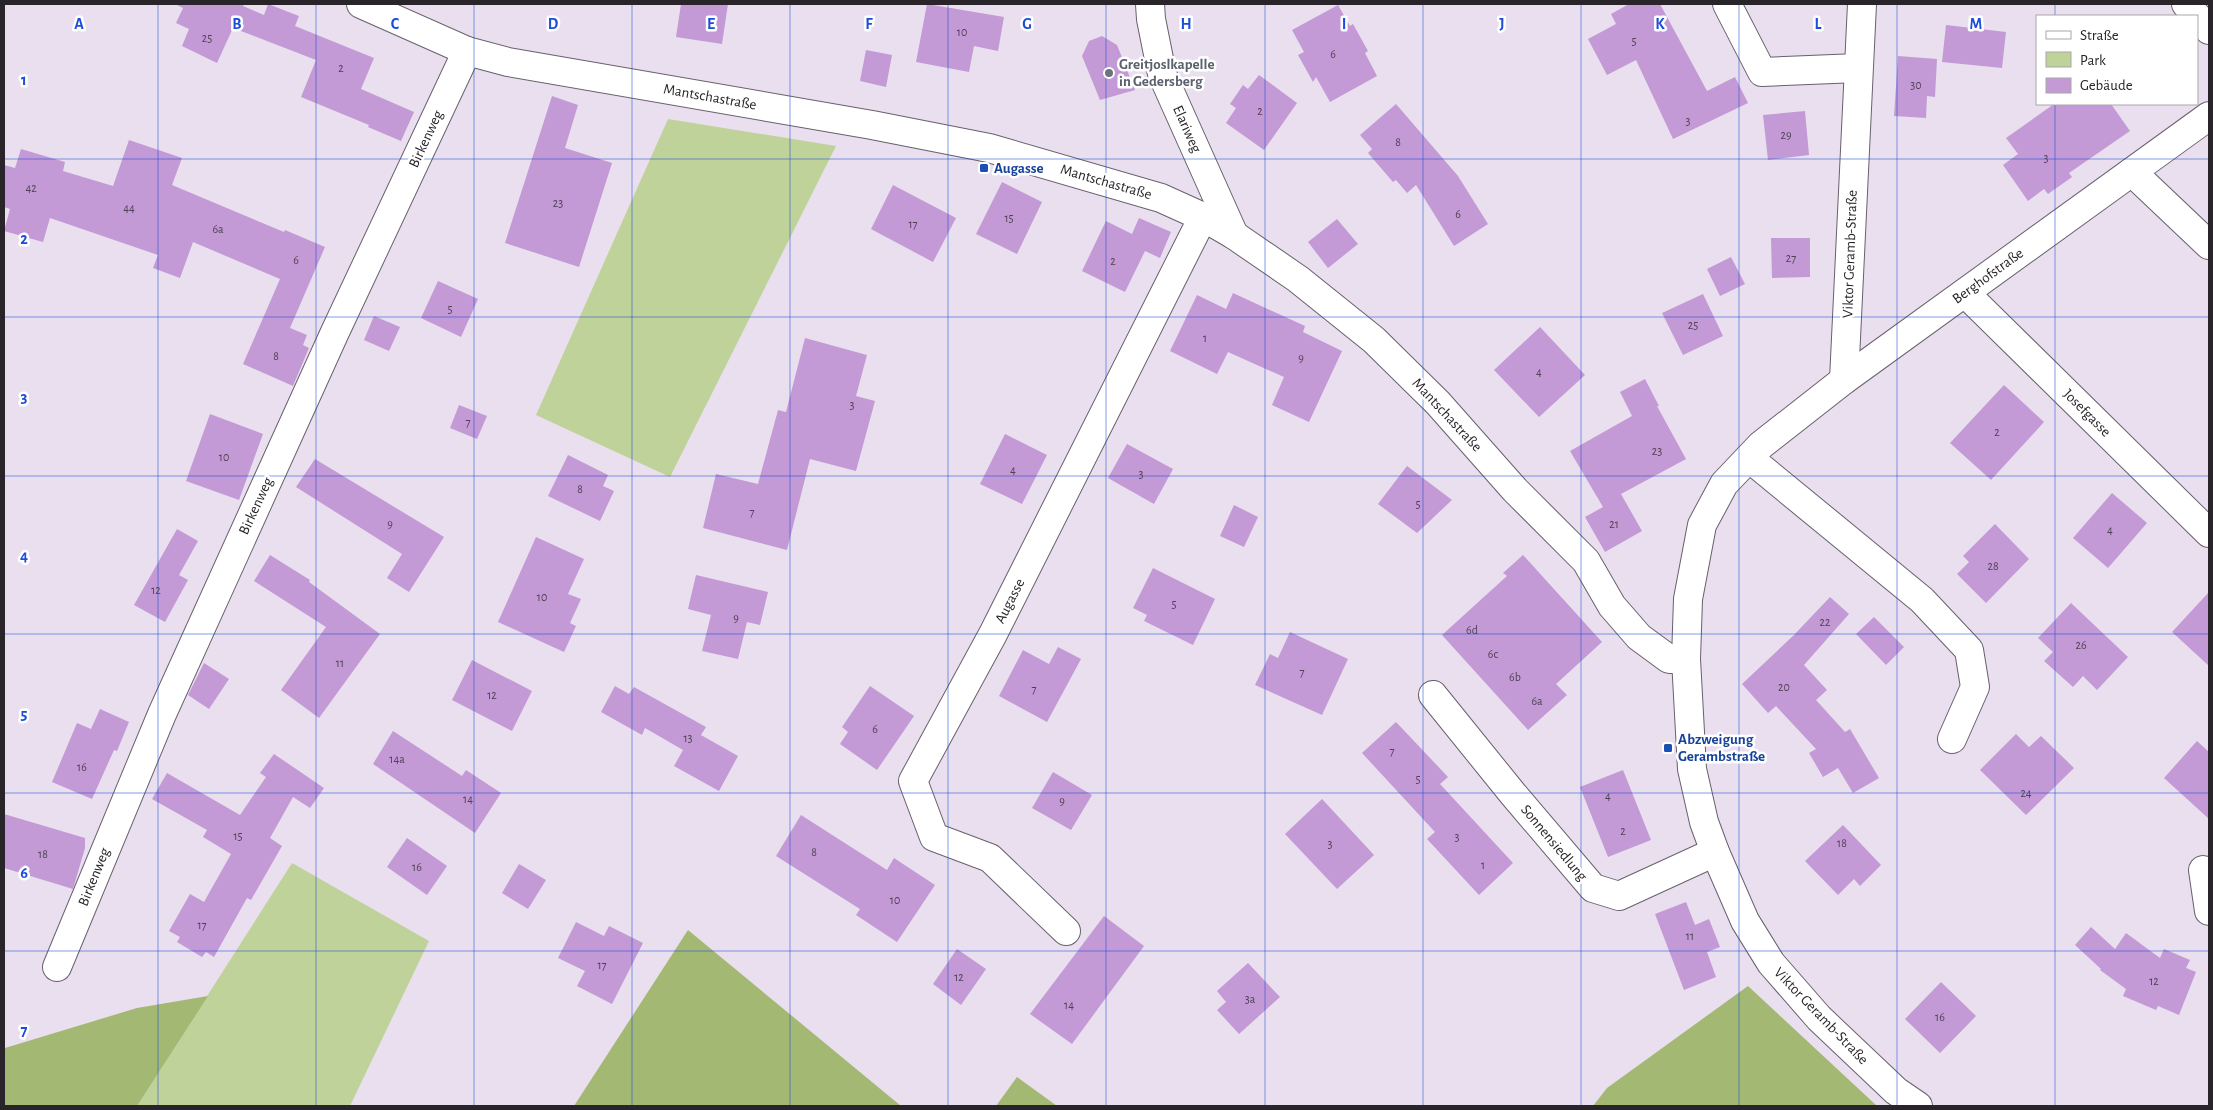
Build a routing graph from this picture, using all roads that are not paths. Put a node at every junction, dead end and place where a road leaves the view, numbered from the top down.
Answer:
1 (361, 4) edge
2 (1727, 4) edge
3 (1862, 4) edge
4 (2186, 4) edge
5 (1145, 9) edge
6 (2196, 15) edge
7 (2198, 18) edge
8 (2209, 30) edge
9 (467, 51) junction
10 (1858, 68) junction
11 (2209, 116) edge
12 (2132, 172) junction
13 (1203, 217) junction
14 (1234, 235) junction
15 (2209, 245) edge
16 (1965, 293) junction
17 (1844, 380) junction
18 (1749, 458) junction
19 (2209, 534) edge
20 (1686, 659) junction
21 (1433, 695) dead end
22 (1952, 739) dead end
23 (1715, 852) junction
24 (2203, 870) dead end
25 (2209, 911) edge
26 (1066, 931) dead end
27 (56, 967) dead end
28 (1918, 1106) edge

1 - 9 street, Mantschastraße
2 - 10 street
3 - 10 street, Viktor Geramb-Straße
4 - 6 street
5 - 14 street, Elariweg
7 - 8 street
9 - 13 street, Mantschastraße
9 - 27 street, Birkenweg
10 - 17 street, Viktor Geramb-Straße
11 - 12 street, Berghofstraße
12 - 15 street
12 - 16 street, Berghofstraße
13 - 14 street, Mantschastraße
13 - 26 street, Augasse
14 - 20 street, Mantschastraße
16 - 17 street, Berghofstraße
16 - 19 street, Josefgasse
17 - 18 street, Viktor Geramb-Straße
18 - 20 street, Viktor Geramb-Straße
18 - 22 street
20 - 23 street, Viktor Geramb-Straße
21 - 23 street, Sonnensiedlung
23 - 28 street, Viktor Geramb-Straße
24 - 25 street

